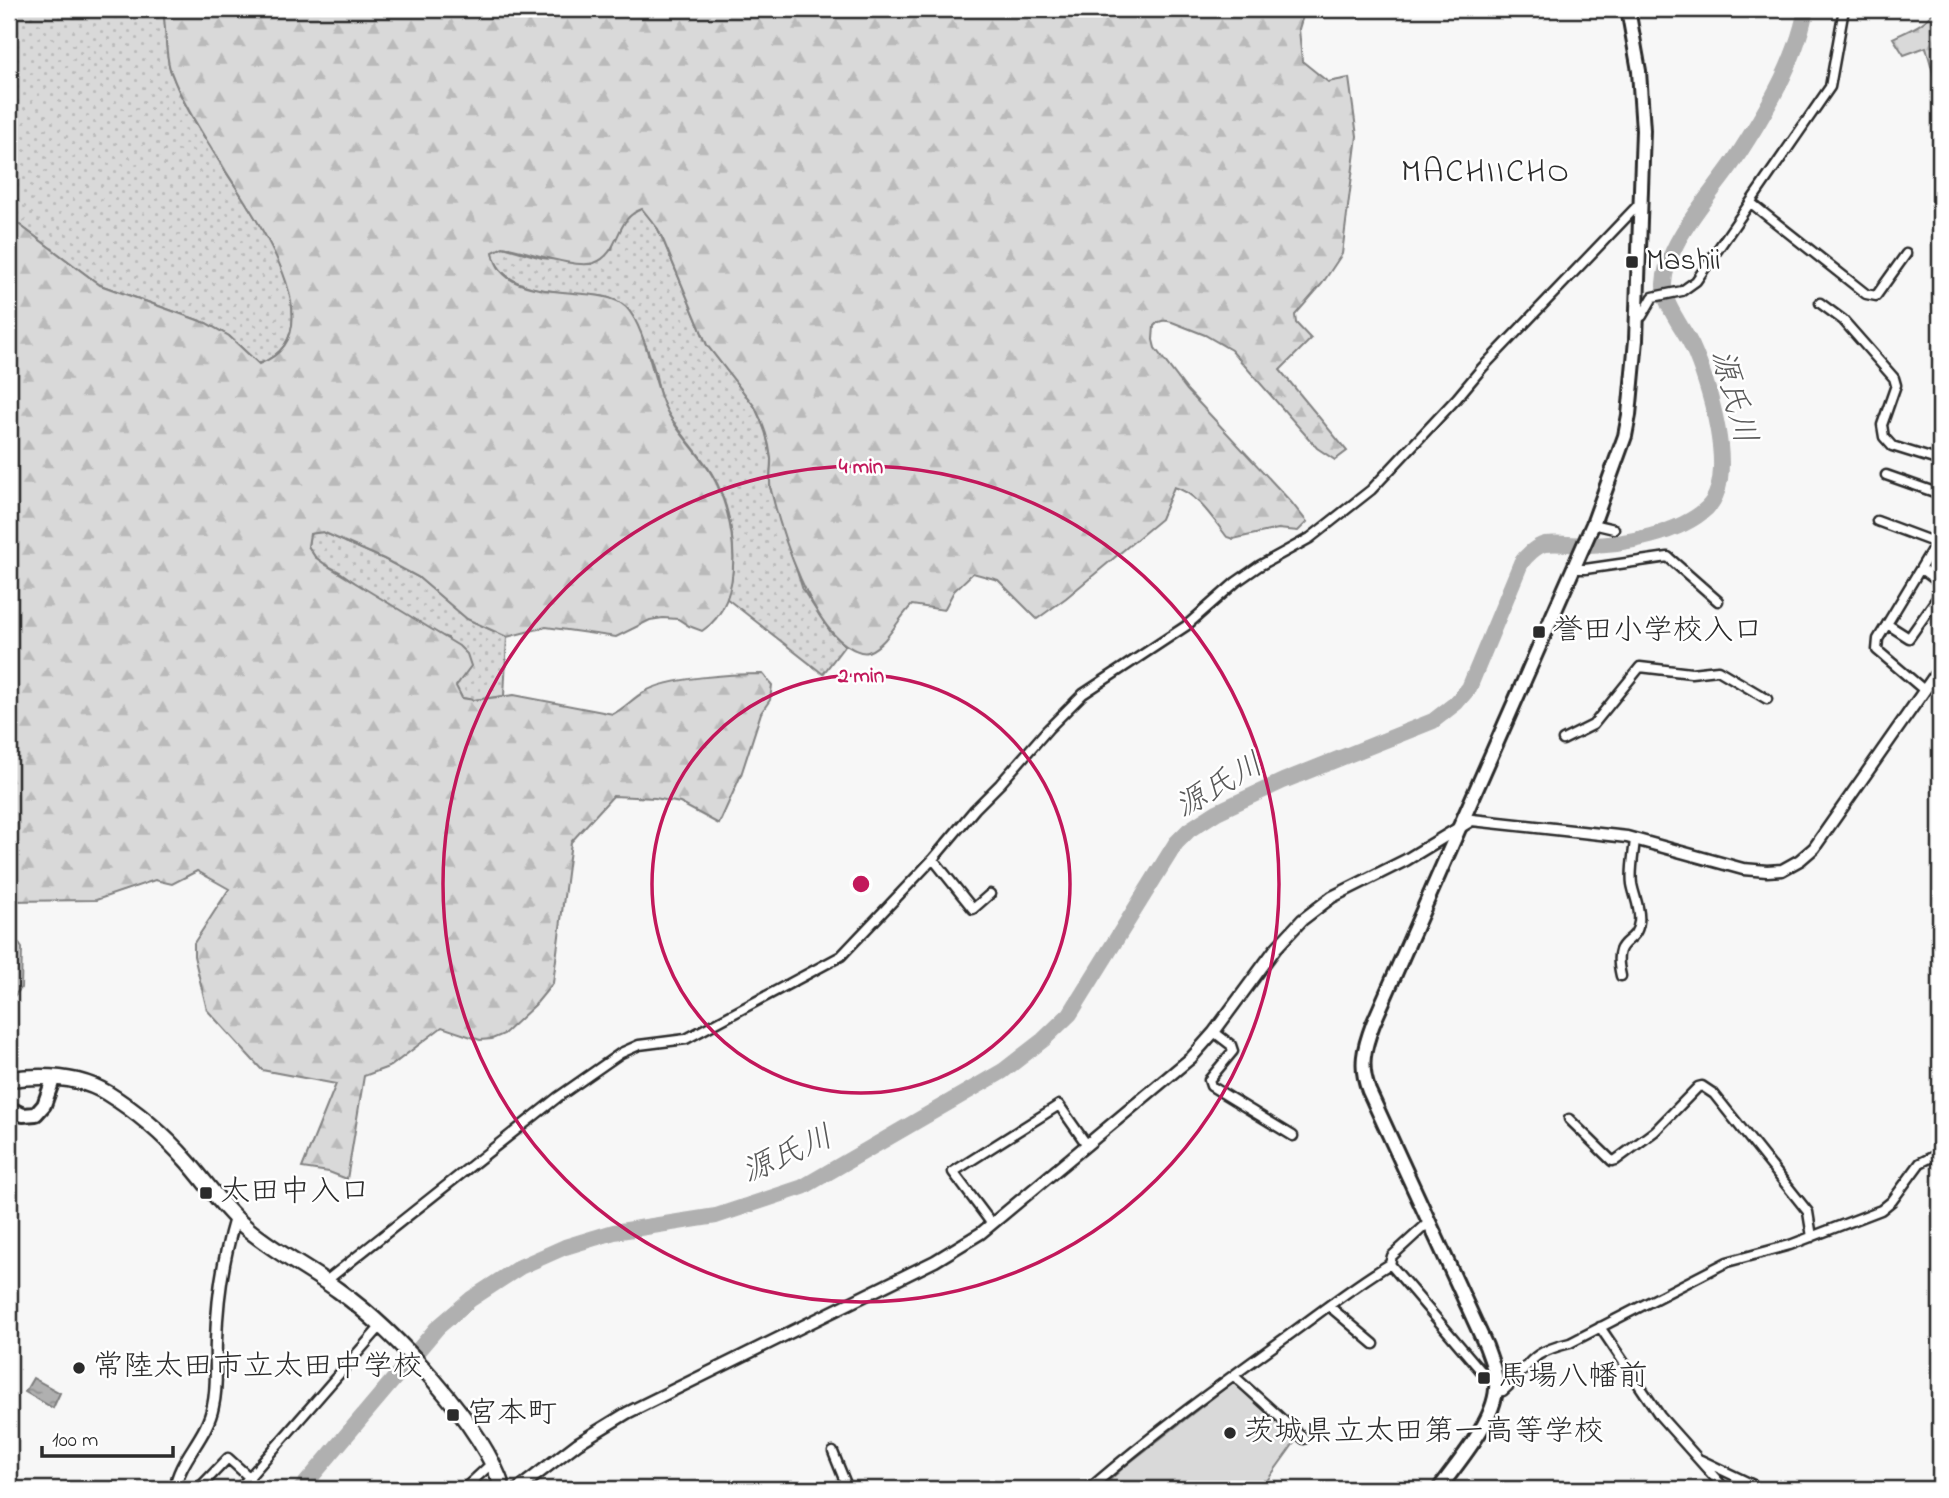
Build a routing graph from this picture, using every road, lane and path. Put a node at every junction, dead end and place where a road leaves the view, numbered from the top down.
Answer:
1 (1628, 9) edge
2 (1844, 9) edge
3 (1641, 202) junction
4 (1751, 203) junction
5 (1906, 254) dead end
6 (1820, 303) dead end
7 (1636, 320) junction
8 (1940, 461) edge
9 (1886, 474) dead end
10 (1940, 494) edge
11 (1877, 521) dead end
12 (1591, 529) junction
13 (1614, 529) dead end
14 (1938, 540) edge
15 (1575, 566) junction
16 (1921, 569) junction
17 (1940, 583) edge
18 (1940, 594) edge
19 (1718, 601) dead end
20 (1887, 624) junction
21 (1940, 668) edge
22 (1924, 690) junction
23 (1767, 699) dead end
24 (1563, 740) dead end
25 (1461, 825) junction
26 (1635, 839) junction
27 (933, 859) junction
28 (990, 894) dead end
29 (1621, 976) dead end
30 (1214, 1032) junction
31 (54, 1077) junction
32 (9, 1079) edge
33 (9, 1108) edge
34 (1569, 1119) dead end
35 (1293, 1136) dead end
36 (1087, 1145) junction
37 (1940, 1153) edge
38 (235, 1219) junction
39 (1429, 1222) junction
40 (992, 1224) junction
41 (1812, 1237) junction
42 (1390, 1264) junction
43 (326, 1281) junction
44 (1329, 1306) junction
45 (381, 1326) junction
46 (1600, 1327) junction
47 (1374, 1343) dead end
48 (1234, 1376) junction
49 (1496, 1388) junction
50 (1304, 1439) dead end
51 (833, 1452) dead end
52 (1698, 1459) junction
53 (491, 1464) junction
54 (250, 1478) junction
55 (175, 1489) edge
56 (207, 1489) edge
57 (239, 1489) edge
58 (464, 1489) edge
59 (503, 1489) edge
60 (519, 1489) edge
61 (848, 1489) edge
62 (1089, 1489) edge
63 (1439, 1489) edge
64 (1725, 1489) edge
65 (1762, 1489) edge

1 - 3 main road
2 - 4 street
3 - 7 main road
3 - 27 street
4 - 5 street
4 - 7 street
6 - 8 street
7 - 12 main road
9 - 10 street
11 - 14 street
12 - 13 street
12 - 15 main road
14 - 16 street
15 - 19 street
15 - 25 main road
16 - 17 street
16 - 20 street
18 - 20 street
20 - 22 street
21 - 22 street
22 - 26 street
23 - 24 street
25 - 26 street
25 - 30 street
25 - 39 main road
26 - 29 street
27 - 28 street
27 - 43 street
30 - 35 street
30 - 36 street
31 - 32 highway
31 - 33 main road
31 - 38 highway
34 - 41 street
36 - 40 street
36 - 40 street
37 - 41 street
38 - 43 highway
38 - 55 street
39 - 42 street
39 - 49 main road
40 - 60 street
41 - 46 street
42 - 44 street
42 - 49 street
43 - 45 highway
44 - 47 street
44 - 48 street
45 - 53 highway
45 - 54 street
46 - 49 street
46 - 52 street
48 - 50 street
48 - 62 street
49 - 63 main road
51 - 61 street
52 - 64 street
52 - 65 street
53 - 58 street
53 - 59 highway
54 - 56 street
54 - 57 street

